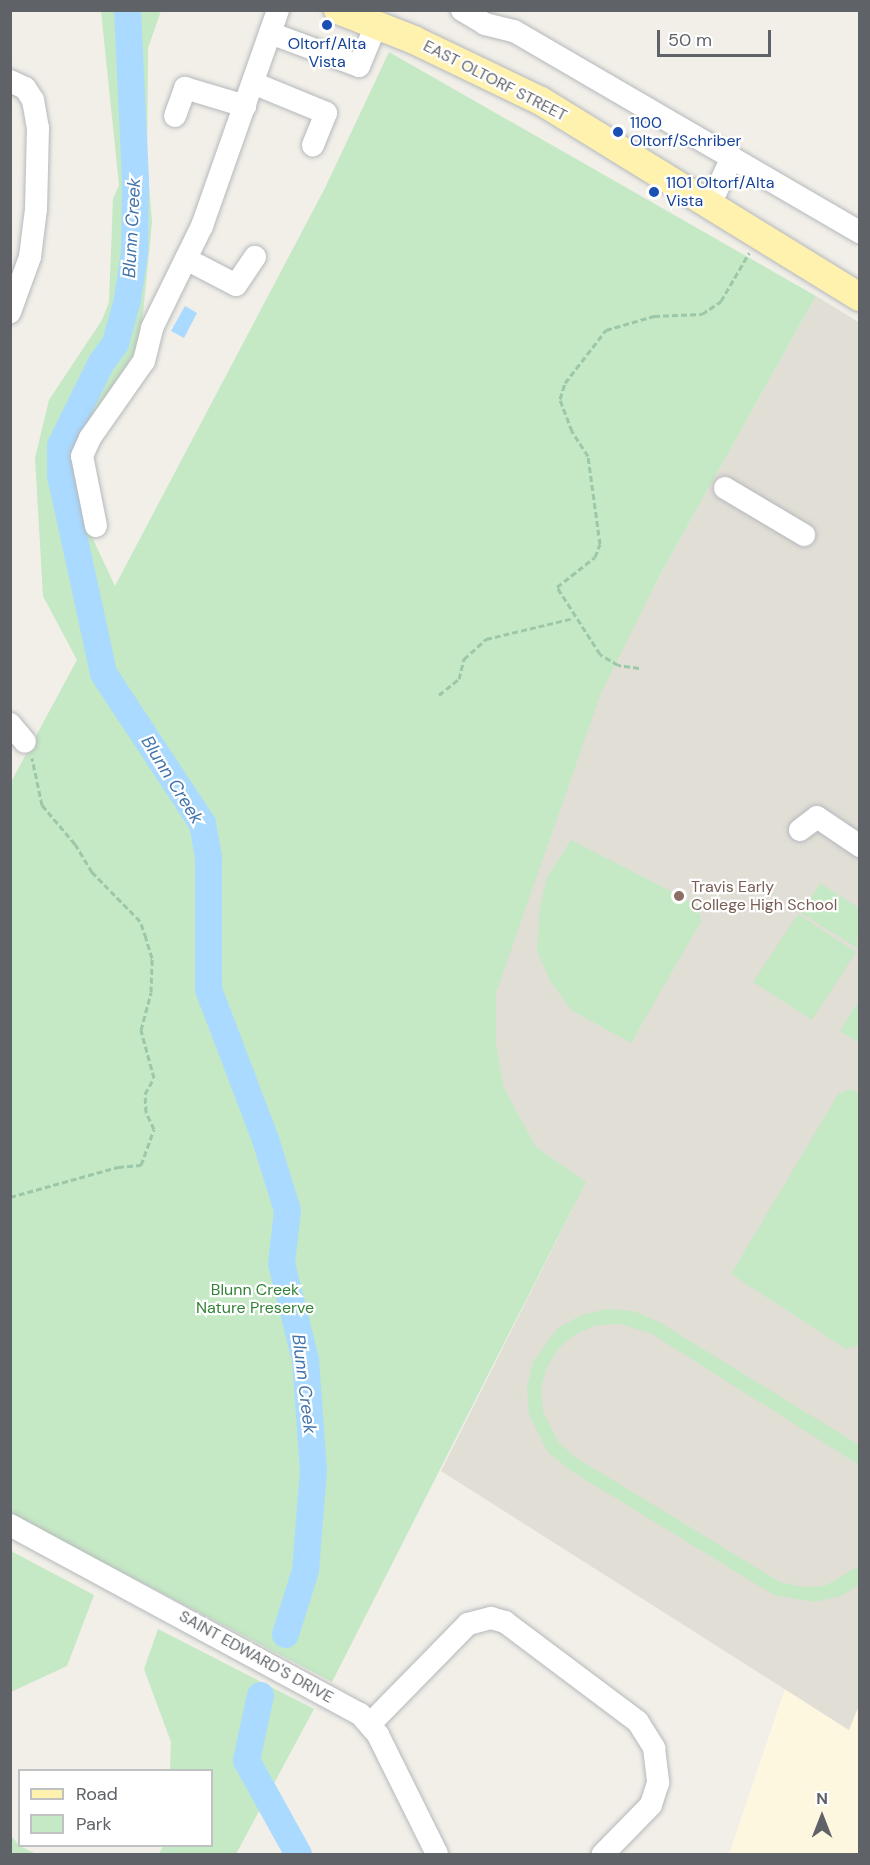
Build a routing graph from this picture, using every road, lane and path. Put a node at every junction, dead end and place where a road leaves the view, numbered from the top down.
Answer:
1 (278, 10) edge
2 (338, 10) edge
3 (462, 10) edge
4 (376, 25) junction
5 (270, 33) junction
6 (10, 81) edge
7 (253, 83) junction
8 (245, 106) junction
9 (175, 116) dead end
10 (313, 146) dead end
11 (732, 157) junction
12 (709, 207) junction
13 (860, 232) edge
14 (749, 253) dead end
15 (255, 257) dead end
16 (186, 259) junction
17 (860, 297) edge
18 (10, 312) edge
19 (725, 488) dead end
20 (96, 526) dead end
21 (804, 535) dead end
22 (574, 618) junction
23 (639, 668) dead end
24 (439, 695) dead end
25 (10, 724) edge
26 (25, 742) joint
27 (800, 830) dead end
28 (860, 846) edge
29 (10, 1197) edge
30 (10, 1525) edge
31 (370, 1724) junction
32 (437, 1854) edge
33 (603, 1854) edge

1 - 5 street
2 - 4 main road, EAST OLTORF STREET
3 - 11 street
4 - 5 street
4 - 12 main road, EAST OLTORF STREET
5 - 7 street
6 - 18 street
7 - 8 street
7 - 10 street
8 - 9 street
8 - 16 street
11 - 12 street
11 - 13 street
12 - 17 main road, EAST OLTORF STREET
14 - 22 path
15 - 16 street
16 - 20 street
19 - 21 street
22 - 23 path
22 - 24 path
25 - 26 street
26 - 29 path
27 - 28 street
30 - 31 street, SAINT EDWARD'S DRIVE
31 - 32 street
31 - 33 street

